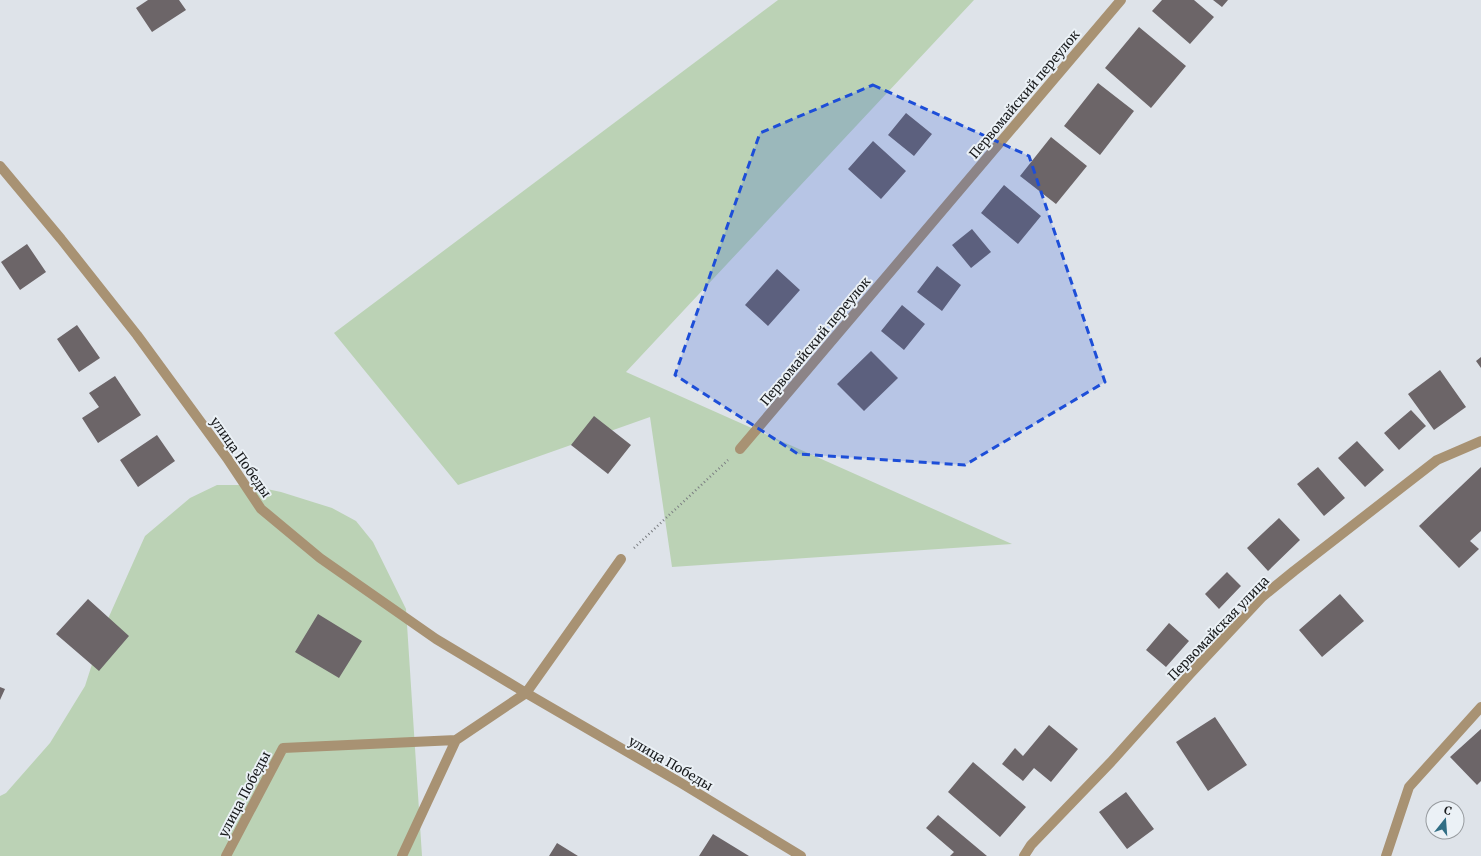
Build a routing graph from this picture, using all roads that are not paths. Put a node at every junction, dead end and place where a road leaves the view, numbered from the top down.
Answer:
1 (1121, 0) edge
2 (0, 166) edge
3 (1481, 441) edge
4 (740, 449) road end
5 (621, 559) road end
6 (526, 694) junction
7 (1481, 707) edge
8 (456, 740) junction
9 (226, 856) edge
10 (402, 856) edge
11 (801, 856) edge
12 (1024, 856) edge
13 (1386, 856) edge

1 - 4 street, Первомайский переулок
2 - 6 street, улица Победы
3 - 12 street, Первомайская улица
5 - 6 street
6 - 8 street
6 - 11 street, улица Победы
7 - 13 street
8 - 9 street, улица Победы
8 - 10 street

